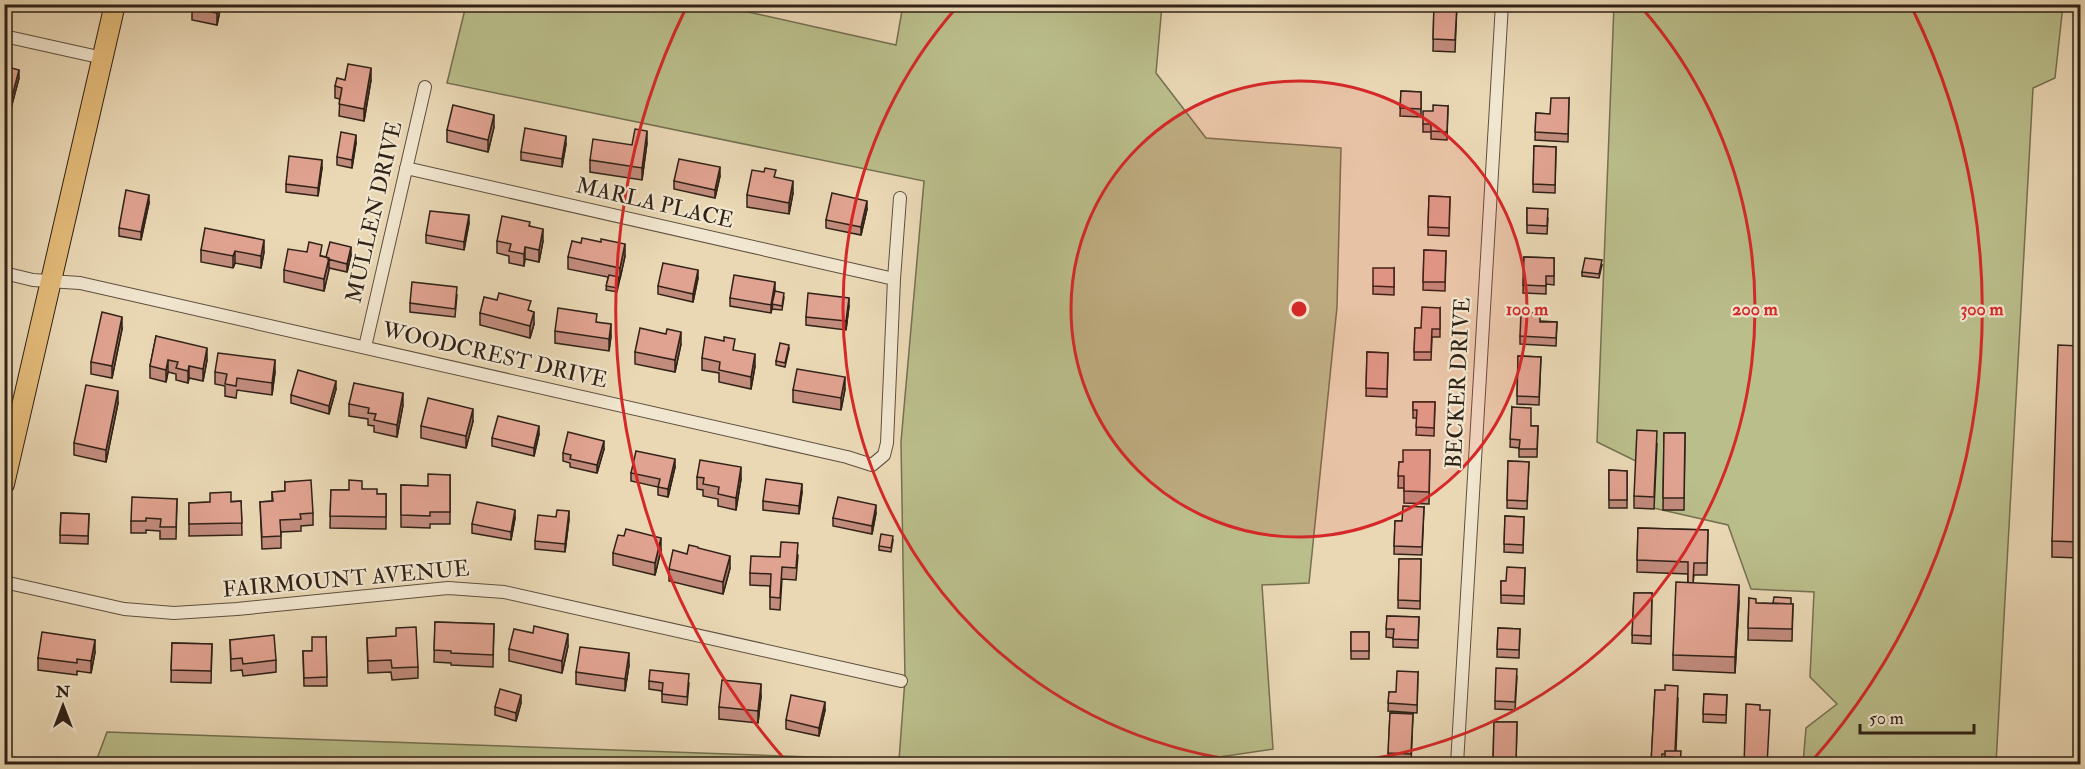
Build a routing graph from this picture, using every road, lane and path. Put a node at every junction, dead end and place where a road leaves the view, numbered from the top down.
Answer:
1 (115, 4) edge
2 (1503, 4) edge
3 (4, 36) edge
4 (103, 58) junction
5 (425, 87) dead end
6 (406, 168) junction
7 (900, 198) dead end
8 (4, 273) edge
9 (894, 279) junction
10 (51, 281) junction
11 (364, 347) junction
12 (4, 484) edge
13 (4, 582) edge
14 (901, 681) dead end
15 (1457, 765) edge

1 - 4 main road
2 - 15 street, BECKER DRIVE
3 - 4 street
4 - 10 main road
5 - 6 street, MULLEN DRIVE
6 - 9 street, MARLA PLACE
6 - 11 street, MULLEN DRIVE
7 - 9 street
8 - 10 street, WOODCREST DRIVE
9 - 11 street, WOODCREST DRIVE
10 - 11 street, WOODCREST DRIVE
10 - 12 main road
13 - 14 street, FAIRMOUNT AVENUE

